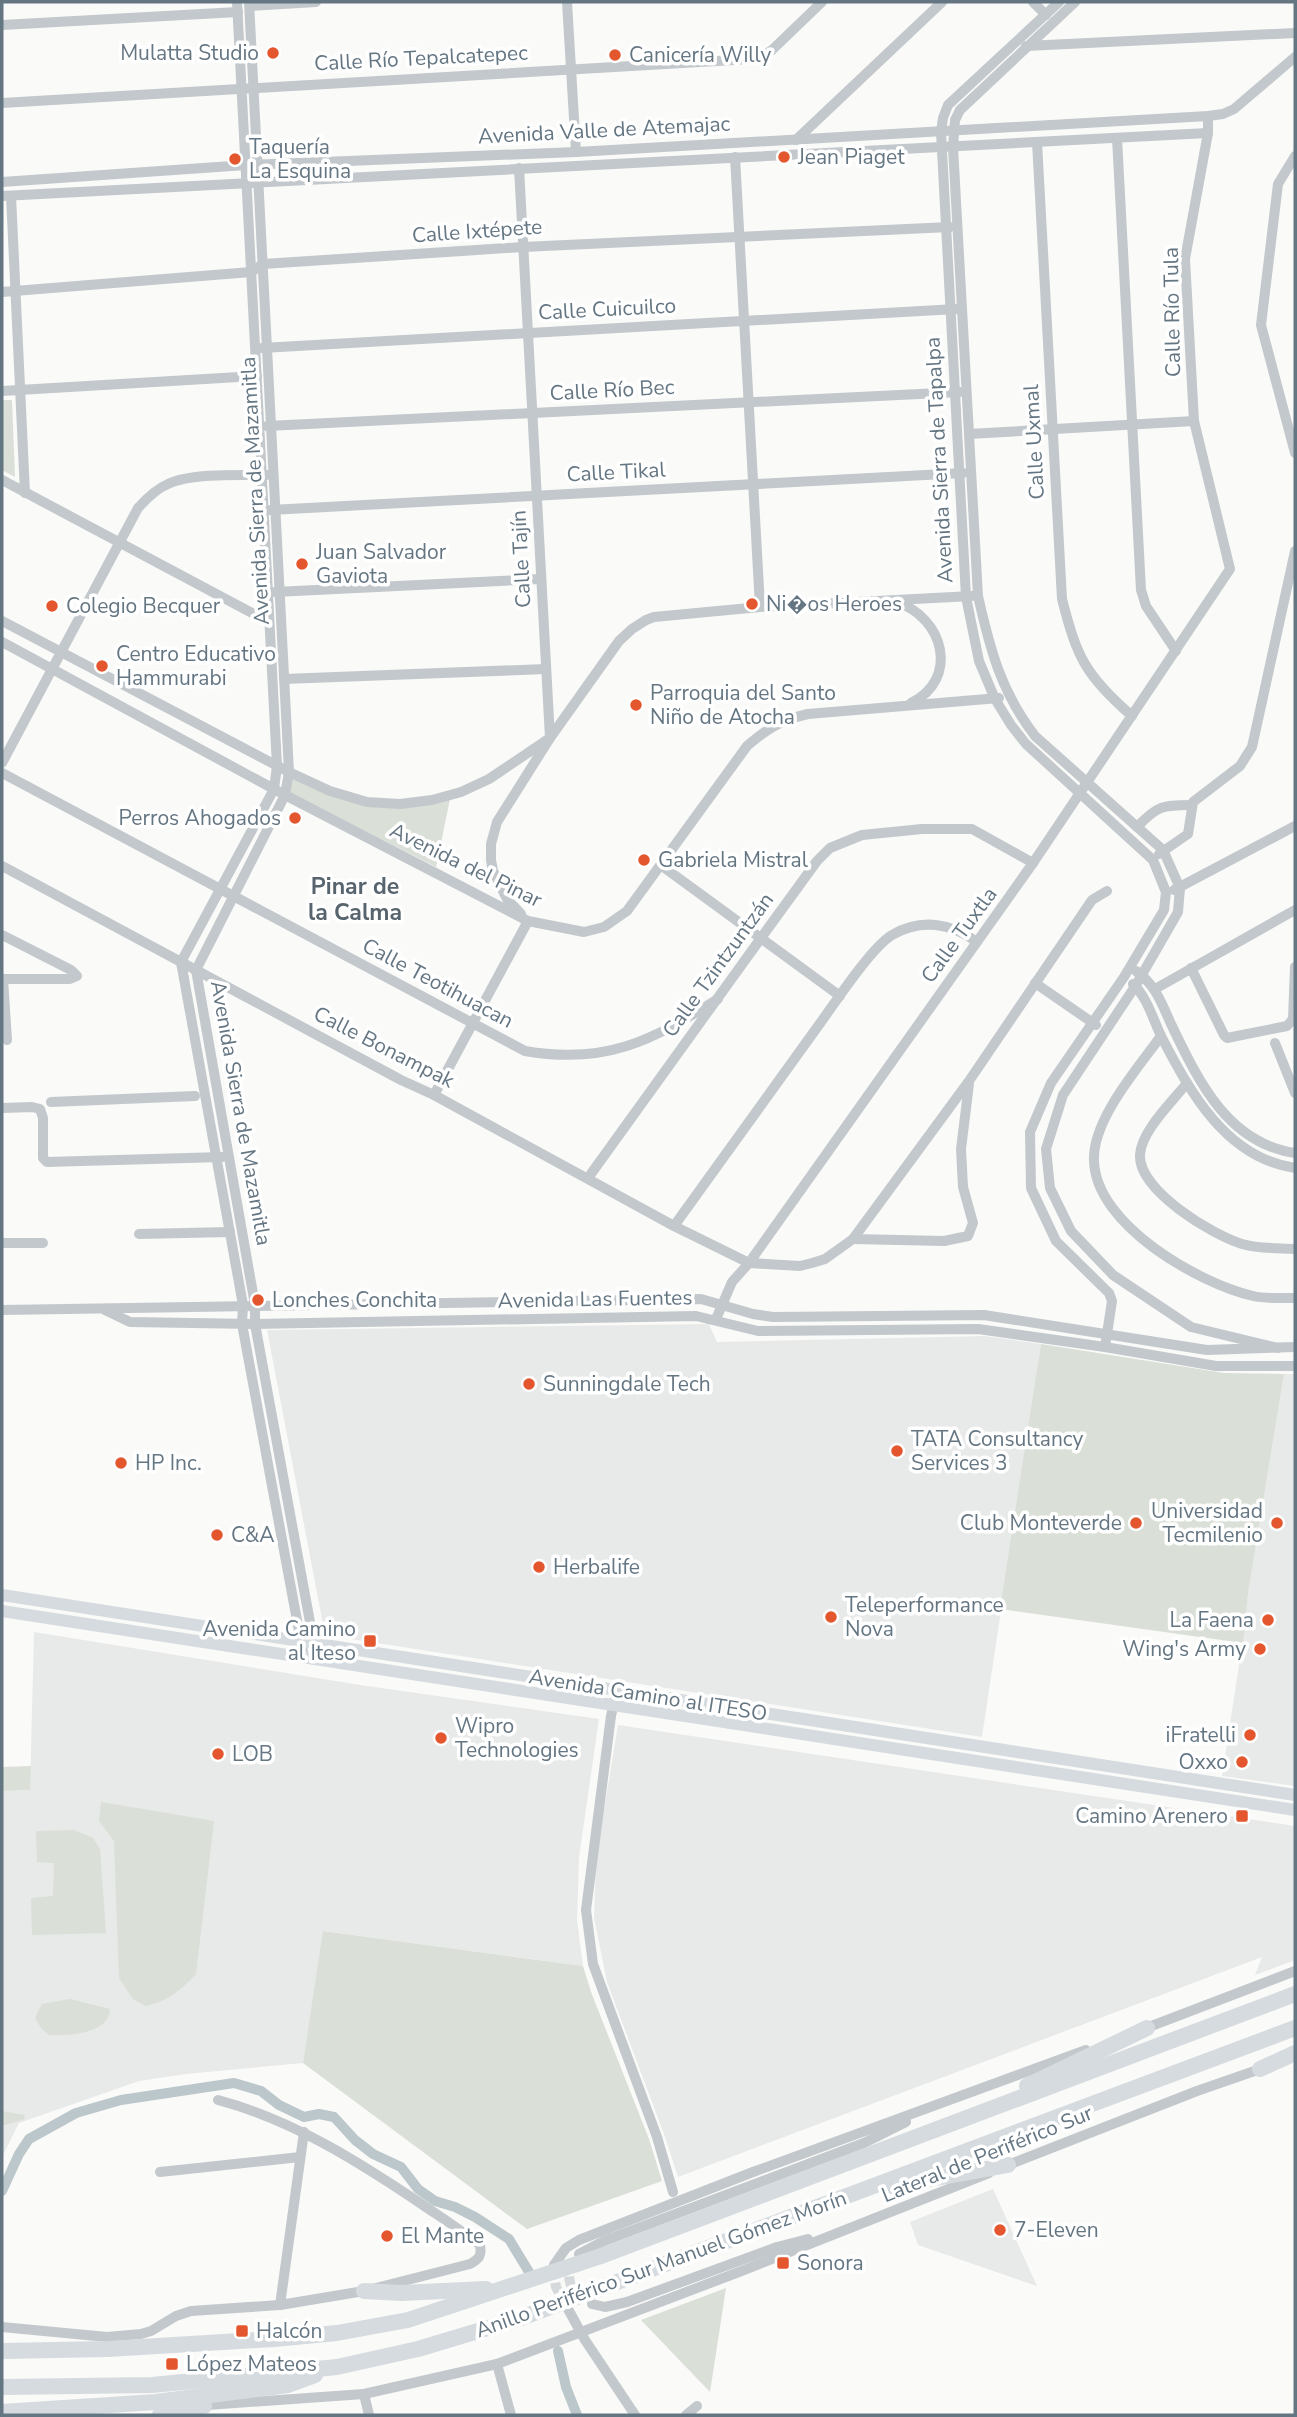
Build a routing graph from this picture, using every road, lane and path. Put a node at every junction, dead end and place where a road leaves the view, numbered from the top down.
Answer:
1 (316, 2) edge
2 (567, 2) edge
3 (822, 2) edge
4 (942, 2) edge
5 (1033, 2) edge
6 (1059, 2) edge
7 (1075, 2) edge
8 (249, 4) edge
9 (237, 7) edge
10 (1046, 15) junction
11 (2, 25) edge
12 (1295, 33) edge
13 (1028, 46) junction
14 (1009, 47) junction
15 (1295, 57) edge
16 (571, 69) junction
17 (254, 87) junction
18 (241, 88) junction
19 (2, 103) edge
20 (1208, 116) junction
21 (954, 131) junction
22 (941, 132) junction
23 (1208, 133) junction
24 (1117, 138) junction
25 (796, 140) junction
26 (1037, 142) junction
27 (947, 147) junction
28 (576, 152) junction
29 (1295, 156) edge
30 (735, 157) junction
31 (252, 165) junction
32 (519, 168) junction
33 (2, 182) edge
34 (259, 182) junction
35 (247, 183) junction
36 (6, 196) edge
37 (957, 227) junction
38 (945, 228) junction
39 (739, 237) junction
40 (523, 247) junction
41 (263, 264) junction
42 (251, 272) junction
43 (15, 291) junction
44 (2, 292) edge
45 (950, 309) junction
46 (962, 309) junction
47 (744, 321) junction
48 (528, 333) junction
49 (261, 348) junction
50 (257, 376) junction
51 (20, 389) junction
52 (2, 390) edge
53 (967, 392) junction
54 (955, 393) junction
55 (748, 403) junction
56 (533, 413) junction
57 (1194, 421) junction
58 (1133, 425) junction
59 (265, 426) junction
60 (1053, 429) junction
61 (969, 434) junction
62 (1295, 453) edge
63 (965, 473) junction
64 (268, 475) junction
65 (2, 480) edge
66 (753, 484) junction
67 (25, 492) junction
68 (537, 496) junction
69 (269, 510) junction
70 (121, 543) junction
71 (1295, 551) edge
72 (1230, 569) joint
73 (541, 579) junction
74 (274, 592) junction
75 (972, 596) junction
76 (891, 601) junction
77 (760, 607) junction
78 (2, 621) edge
79 (269, 622) junction
80 (2, 642) edge
81 (1177, 651) junction
82 (61, 653) junction
83 (52, 669) junction
84 (546, 669) junction
85 (284, 679) junction
86 (1009, 695) junction
87 (995, 699) junction
88 (905, 706) junction
89 (1132, 716) junction
90 (550, 738) junction
91 (2, 763) edge
92 (277, 766) junction
93 (289, 772) junction
94 (2, 773) edge
95 (1087, 784) junction
96 (274, 789) junction
97 (285, 795) junction
98 (1080, 795) junction
99 (1191, 805) junction
100 (1295, 826) edge
101 (1137, 827) junction
102 (1163, 850) junction
103 (1153, 860) junction
104 (1033, 863) junction
105 (2, 866) edge
106 (662, 866) junction
107 (1180, 888) junction
108 (221, 889) junction
109 (1107, 891) dead end
110 (1166, 892) junction
111 (233, 895) junction
112 (1295, 910) edge
113 (528, 921) junction
114 (2, 935) edge
115 (761, 938) junction
116 (977, 942) junction
117 (181, 962) junction
118 (1295, 967) edge
119 (1192, 968) junction
120 (196, 970) junction
121 (1127, 972) junction
122 (2, 979) edge
123 (1139, 980) junction
124 (1035, 983) junction
125 (1155, 989) junction
126 (840, 996) junction
127 (718, 999) junction
128 (473, 1023) junction
129 (1093, 1023) junction
130 (1104, 1032) junction
131 (1161, 1036) junction
132 (7, 1040) dead end
133 (1275, 1043) dead end
134 (969, 1081) junction
135 (1188, 1083) junction
136 (1295, 1093) edge
137 (434, 1095) junction
138 (195, 1096) dead end
139 (51, 1102) dead end
140 (1211, 1107) junction
141 (2, 1108) edge
142 (1295, 1153) edge
143 (229, 1156) junction
144 (216, 1157) junction
145 (1295, 1168) edge
146 (588, 1178) junction
147 (674, 1226) junction
148 (230, 1231) junction
149 (139, 1234) dead end
150 (853, 1239) junction
151 (2, 1243) edge
152 (43, 1243) dead end
153 (1295, 1249) edge
154 (749, 1263) junction
155 (1295, 1298) edge
156 (722, 1304) junction
157 (243, 1305) junction
158 (256, 1305) junction
159 (103, 1309) junction
160 (2, 1310) edge
161 (716, 1319) junction
162 (242, 1324) junction
163 (255, 1324) junction
164 (1107, 1332) junction
165 (1105, 1347) junction
166 (1295, 1347) edge
167 (1278, 1348) junction
168 (1295, 1366) edge
169 (2, 1595) edge
170 (2, 1611) edge
171 (306, 1642) junction
172 (304, 1658) junction
173 (317, 1660) junction
174 (618, 1690) junction
175 (613, 1705) junction
176 (1295, 1795) edge
177 (1295, 1810) edge
178 (1295, 1971) edge
179 (1295, 1994) edge
180 (1147, 2028) junction
181 (1295, 2028) edge
182 (1295, 2055) edge
183 (1260, 2069) joint
184 (952, 2099) junction
185 (218, 2100) dead end
186 (304, 2132) junction
187 (925, 2136) junction
188 (300, 2157) junction
189 (1008, 2165) junction
190 (160, 2172) dead end
191 (673, 2192) dead end
192 (852, 2194) junction
193 (848, 2229) junction
194 (579, 2254) dead end
195 (554, 2265) dead end
196 (510, 2288) junction
197 (363, 2291) junction
198 (592, 2304) dead end
199 (280, 2305) junction
200 (568, 2309) tunnel mouth
201 (2, 2327) edge
202 (581, 2333) junction
203 (107, 2337) junction
204 (57, 2350) junction
205 (2, 2351) edge
206 (497, 2364) junction
207 (337, 2367) junction
208 (152, 2385) junction
209 (2, 2386) edge
210 (365, 2394) junction
211 (2, 2397) edge
212 (251, 2402) junction
213 (207, 2405) junction
214 (696, 2406) dead end
215 (158, 2409) edge
216 (2, 2412) edge
217 (112, 2415) edge
218 (248, 2415) edge
219 (369, 2415) edge
220 (511, 2415) edge
221 (635, 2415) edge
222 (686, 2415) edge

1 - 8 street
2 - 16 street
3 - 16 street, Calle Río Tepalcatepec
4 - 25 street
5 - 10 street
6 - 10 street, Avenida Sierra de Tapalpa
7 - 13 street, Avenida Sierra de Tapalpa
8 - 17 street, Avenida Sierra de Mazamitla
9 - 11 street
9 - 18 street, Avenida Sierra de Mazamitla
10 - 14 street, Avenida Sierra de Tapalpa
12 - 13 street
13 - 14 street
13 - 21 street, Avenida Sierra de Tapalpa
14 - 22 street, Avenida Sierra de Tapalpa
15 - 20 street
16 - 17 street, Calle Río Tepalcatepec
16 - 28 street
17 - 18 street, Calle Río Tepalcatepec
17 - 31 street, Avenida Sierra de Mazamitla
18 - 19 street, Calle Río Tepalcatepec
18 - 31 street, Avenida Sierra de Mazamitla
20 - 21 street, Avenida Valle de Atemajac
20 - 23 street, Calle Río Tula
21 - 22 street, Avenida Valle de Atemajac
21 - 27 street, Avenida Sierra de Tapalpa
22 - 25 street, Avenida Valle de Atemajac
22 - 27 street, Avenida Sierra de Tapalpa
23 - 24 street, Avenida Valle de Atemajac
23 - 57 street, Calle Río Tula
24 - 26 street, Avenida Valle de Atemajac
24 - 58 street
25 - 28 street, Avenida Valle de Atemajac
26 - 27 street, Avenida Valle de Atemajac
26 - 60 street, Calle Uxmal
27 - 30 street, Avenida Valle de Atemajac
27 - 37 street, Avenida Sierra de Tapalpa
27 - 38 street, Avenida Sierra de Tapalpa
28 - 31 street, Avenida Valle de Atemajac
29 - 62 street
30 - 32 street, Avenida Valle de Atemajac
30 - 39 street
31 - 33 street, Avenida Valle de Atemajac
31 - 34 street, Avenida Sierra de Mazamitla
31 - 35 street, Avenida Sierra de Mazamitla
32 - 34 street, Avenida Valle de Atemajac
32 - 40 street, Calle Tajín
34 - 35 street, Avenida Valle de Atemajac
34 - 41 street, Avenida Sierra de Mazamitla
35 - 36 street, Avenida Valle de Atemajac
35 - 42 street, Avenida Sierra de Mazamitla
36 - 43 street
37 - 38 street, Calle Ixtépete
37 - 46 street, Avenida Sierra de Tapalpa
38 - 39 street, Calle Ixtépete
38 - 45 street, Avenida Sierra de Tapalpa
39 - 40 street, Calle Ixtépete
39 - 47 street
40 - 41 street, Calle Ixtépete
40 - 48 street, Calle Tajín
41 - 42 street, Calle Ixtépete
41 - 49 street, Avenida Sierra de Mazamitla
42 - 43 street, Calle Ixtépete
42 - 49 street, Avenida Sierra de Mazamitla
43 - 44 street, Calle Ixtépete
43 - 51 street
45 - 46 street, Calle Cuicuilco
45 - 47 street, Calle Cuicuilco
45 - 54 street, Avenida Sierra de Tapalpa
46 - 53 street, Avenida Sierra de Tapalpa
47 - 48 street, Calle Cuicuilco
47 - 55 street
48 - 49 street, Calle Cuicuilco
48 - 56 street, Calle Tajín
49 - 50 street, Avenida Sierra de Mazamitla
49 - 59 street, Avenida Sierra de Mazamitla
50 - 51 street
50 - 59 street, Avenida Sierra de Mazamitla
51 - 52 street
51 - 67 street
53 - 54 street, Calle Río Bec
53 - 61 street, Avenida Sierra de Tapalpa
54 - 55 street, Calle Río Bec
54 - 63 street, Avenida Sierra de Tapalpa
55 - 56 street, Calle Río Bec
55 - 66 street
56 - 59 street, Calle Río Bec
56 - 68 street, Calle Tajín
57 - 58 street
57 - 72 street, Calle Río Tula
58 - 60 street
58 - 81 street
59 - 64 street, Avenida Sierra de Mazamitla
60 - 61 street
60 - 89 street, Calle Uxmal
61 - 63 street, Avenida Sierra de Tapalpa
63 - 66 street, Calle Tikal
63 - 75 street, Avenida Sierra de Tapalpa
64 - 69 street, Avenida Sierra de Mazamitla
64 - 70 street
65 - 67 street
66 - 68 street, Calle Tikal
66 - 77 street
67 - 70 street
68 - 69 street, Calle Tikal
68 - 73 street, Calle Tajín
69 - 74 street, Avenida Sierra de Mazamitla
70 - 79 street
70 - 82 street
71 - 99 street
72 - 81 street, Calle Tuxtla
73 - 74 street
73 - 84 street, Calle Tajín
74 - 79 street, Avenida Sierra de Mazamitla
74 - 85 street, Avenida Sierra de Mazamitla
75 - 76 street, Avenida del Pinar
75 - 86 street, Avenida Sierra de Tapalpa
75 - 87 street, Avenida Sierra de Tapalpa
76 - 77 street, Avenida del Pinar
76 - 88 street
77 - 90 street, Avenida del Pinar
78 - 82 street, Avenida del Pinar
79 - 92 street, Avenida Sierra de Mazamitla
80 - 83 street, Avenida del Pinar
81 - 89 street, Calle Tuxtla
82 - 83 street
82 - 92 street, Avenida del Pinar
83 - 91 street
83 - 96 street, Avenida del Pinar
84 - 85 street
84 - 90 street, Calle Tajín
85 - 93 street, Avenida Sierra de Mazamitla
86 - 87 street, Avenida del Pinar
86 - 95 street, Avenida Sierra de Tapalpa
87 - 88 street, Avenida del Pinar
87 - 98 street, Avenida Sierra de Tapalpa
88 - 106 street, Avenida del Pinar
89 - 95 street, Calle Tuxtla
90 - 93 street, Avenida del Pinar
90 - 113 street
92 - 93 street, Avenida del Pinar
92 - 96 street, Avenida Sierra de Mazamitla
93 - 97 street, Avenida Sierra de Mazamitla
94 - 108 street, Calle Teotihuacan
95 - 98 street, Calle Tuxtla
95 - 101 street, Avenida Sierra de Tapalpa
96 - 97 street, Avenida del Pinar
96 - 108 street, Avenida Sierra de Mazamitla
97 - 111 street, Avenida Sierra de Mazamitla
97 - 113 street, Avenida del Pinar
98 - 103 street, Avenida Sierra de Tapalpa
98 - 104 street, Calle Tuxtla
99 - 101 street
99 - 102 street
100 - 107 street
101 - 102 street, Avenida Sierra de Tapalpa
102 - 103 street
102 - 107 street, Avenida Sierra de Tapalpa
103 - 110 street, Avenida Sierra de Tapalpa
104 - 115 street, Calle Tzintzuntzán
104 - 116 street, Calle Tuxtla
105 - 117 street, Calle Bonampak
106 - 113 street, Avenida del Pinar
106 - 115 street
107 - 110 street
107 - 123 street
108 - 111 street, Calle Teotihuacan
108 - 117 street, Avenida Sierra de Mazamitla
109 - 124 street
110 - 121 street
111 - 120 street, Avenida Sierra de Mazamitla
111 - 128 street, Calle Teotihuacan
112 - 119 street
113 - 128 street
114 - 122 street
115 - 126 street
115 - 127 street, Calle Tzintzuntzán
116 - 126 street
116 - 154 street, Calle Tuxtla
117 - 120 street, Calle Bonampak
117 - 144 street, Avenida Sierra de Mazamitla
118 - 119 street
119 - 125 street
120 - 137 street, Calle Bonampak
120 - 143 street, Avenida Sierra de Mazamitla
121 - 123 street
121 - 129 street
122 - 132 street
123 - 125 street
123 - 130 street
123 - 131 street
124 - 129 street
124 - 134 street
125 - 140 street
126 - 147 street
127 - 128 street, Calle Teotihuacan
127 - 146 street, Calle Tzintzuntzán
128 - 137 street
129 - 130 street
129 - 164 street
130 - 167 street
131 - 135 street
131 - 155 street
133 - 136 street
134 - 150 street
134 - 150 street
135 - 140 street
135 - 153 street
137 - 146 street, Calle Bonampak
138 - 139 street
140 - 142 street
140 - 145 street
141 - 144 street
143 - 144 street
143 - 158 street, Avenida Sierra de Mazamitla
144 - 148 street, Avenida Sierra de Mazamitla
146 - 147 street, Calle Bonampak
147 - 154 street, Calle Bonampak
148 - 149 street
148 - 157 street, Avenida Sierra de Mazamitla
150 - 154 street
151 - 152 street
154 - 156 street, Calle Tuxtla
156 - 158 street, Avenida Las Fuentes
156 - 161 street, Calle Tuxtla
156 - 164 street, Avenida Las Fuentes
157 - 158 street, Avenida Las Fuentes
157 - 159 street, Avenida Las Fuentes
157 - 162 street, Avenida Sierra de Mazamitla
158 - 163 street, Avenida Sierra de Mazamitla
159 - 160 street, Avenida Las Fuentes
159 - 162 street, Avenida Las Fuentes
161 - 163 street, Avenida Las Fuentes
161 - 165 street, Avenida Las Fuentes
162 - 163 street, Avenida Las Fuentes
162 - 171 street, Avenida Sierra de Mazamitla
163 - 171 street, Avenida Sierra de Mazamitla
164 - 165 street
164 - 167 street, Avenida Las Fuentes
165 - 168 street, Avenida Las Fuentes
166 - 167 street, Avenida Las Fuentes
169 - 171 main road, Avenida Camino al ITESO
170 - 172 main road, Avenida Camino al ITESO
171 - 172 street, Avenida Sierra de Mazamitla
171 - 173 street, Avenida Sierra de Mazamitla
171 - 174 main road, Avenida Camino al ITESO
172 - 173 main road, Avenida Camino al ITESO
173 - 175 main road, Avenida Camino al ITESO
174 - 175 street
174 - 176 main road, Avenida Camino al ITESO
175 - 177 main road, Avenida Camino al ITESO
175 - 191 street
178 - 180 street
179 - 187 highway, Anillo Periférico Sur Manuel Gómez Morín
180 - 184 street
180 - 187 highway
181 - 192 highway, Anillo Periférico Sur Manuel Gómez Morín
182 - 183 highway
183 - 189 street, Lateral de Periférico Sur
184 - 194 street
184 - 195 street
185 - 186 street
186 - 188 street
186 - 197 street
187 - 196 highway, Anillo Periférico Sur Manuel Gómez Morín
188 - 190 street
188 - 199 street
189 - 192 highway
189 - 193 street, Lateral de Periférico Sur
192 - 207 highway, Anillo Periférico Sur Manuel Gómez Morín
193 - 198 street
193 - 202 street, Lateral de Periférico Sur
196 - 197 highway
196 - 204 highway, Anillo Periférico Sur Manuel Gómez Morín
197 - 199 street
199 - 203 street
200 - 202 street
201 - 203 street
202 - 206 street, Lateral de Periférico Sur
202 - 221 street
203 - 204 highway
204 - 205 highway, Anillo Periférico Sur Manuel Gómez Morín
206 - 210 street, Lateral de Periférico Sur
206 - 220 street
207 - 208 highway, Anillo Periférico Sur Manuel Gómez Morín
207 - 215 highway
208 - 209 highway, Anillo Periférico Sur Manuel Gómez Morín
208 - 211 highway
210 - 212 street, Lateral de Periférico Sur
210 - 219 street
212 - 213 street, Lateral de Periférico Sur
212 - 218 street
213 - 215 highway
213 - 217 highway
214 - 222 street
215 - 216 highway

